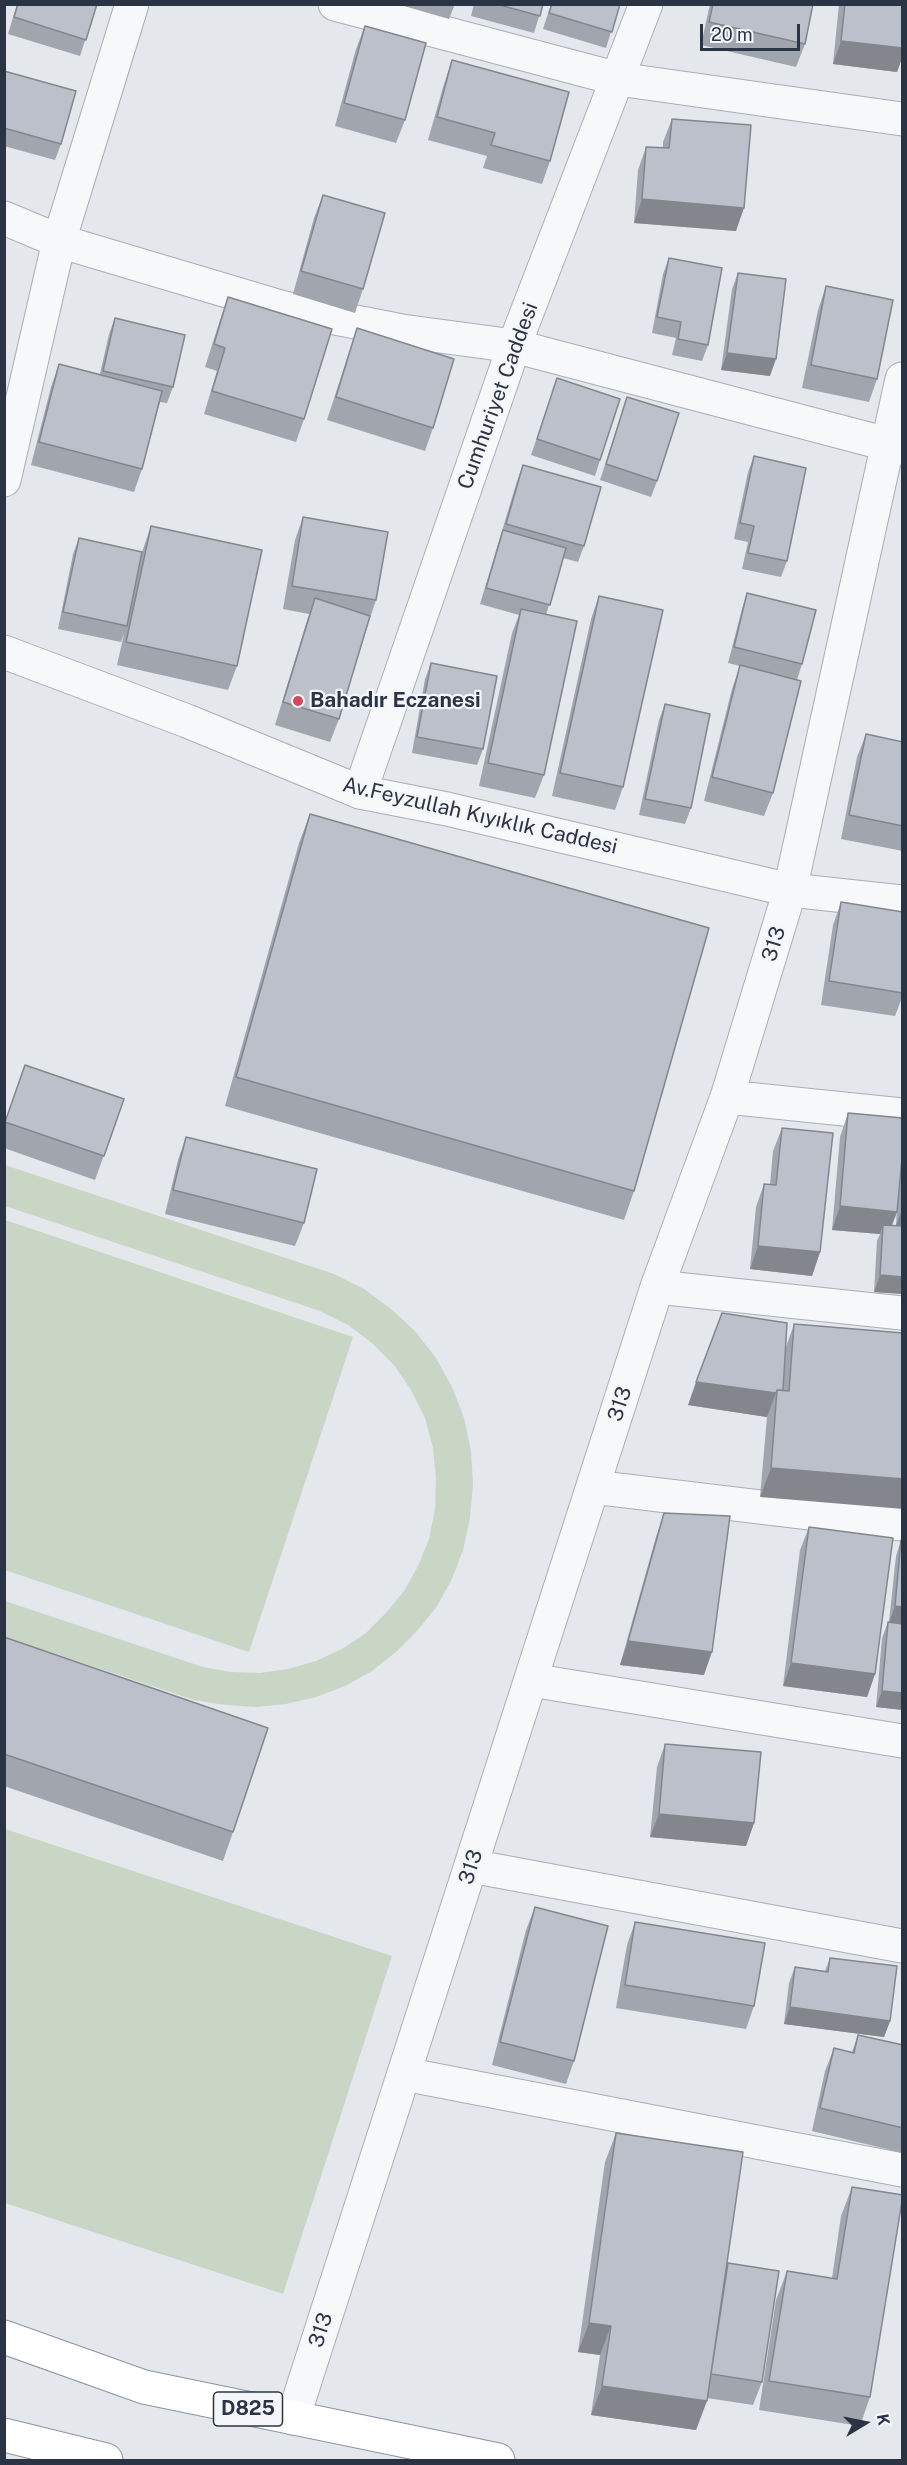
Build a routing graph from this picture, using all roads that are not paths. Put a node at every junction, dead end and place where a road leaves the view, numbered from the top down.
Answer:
1 (132, 4) edge
2 (335, 4) edge
3 (646, 4) edge
4 (618, 79) junction
5 (903, 119) edge
6 (4, 218) edge
7 (59, 241) junction
8 (514, 346) junction
9 (903, 379) edge
10 (896, 446) edge
11 (4, 480) edge
12 (4, 652) edge
13 (360, 792) junction
14 (790, 890) junction
15 (903, 902) edge
16 (727, 1097) junction
17 (903, 1115) edge
18 (657, 1287) junction
19 (903, 1313) edge
20 (593, 1487) junction
21 (903, 1524) edge
22 (531, 1680) junction
23 (903, 1741) edge
24 (471, 1866) junction
25 (903, 1946) edge
26 (404, 2074) junction
27 (903, 2170) edge
28 (4, 2337) edge
29 (293, 2418) junction
30 (4, 2434) edge
31 (106, 2460) edge
32 (498, 2460) edge

1 - 7 street
2 - 4 street
3 - 4 street, Cumhuriyet Caddesi
4 - 5 street
4 - 8 street, Cumhuriyet Caddesi
6 - 7 street
7 - 8 street
7 - 11 street
8 - 10 street
8 - 13 street, Cumhuriyet Caddesi
9 - 10 street, 313
10 - 14 street, 313
12 - 13 street, Av.Feyzullah Kıyıklık Caddesi
13 - 14 street, Av.Feyzullah Kıyıklık Caddesi
14 - 15 street, Av.Feyzullah Kıyıklık Caddesi
14 - 16 street, 313
16 - 17 street
16 - 18 street, 313
18 - 19 street
18 - 20 street, 313
20 - 21 street
20 - 22 street, 313
22 - 23 street
22 - 24 street, 313
24 - 25 street
24 - 26 street, 313
26 - 27 street
26 - 29 street, 313
28 - 29 highway, D825
29 - 32 highway, D825
30 - 31 highway

